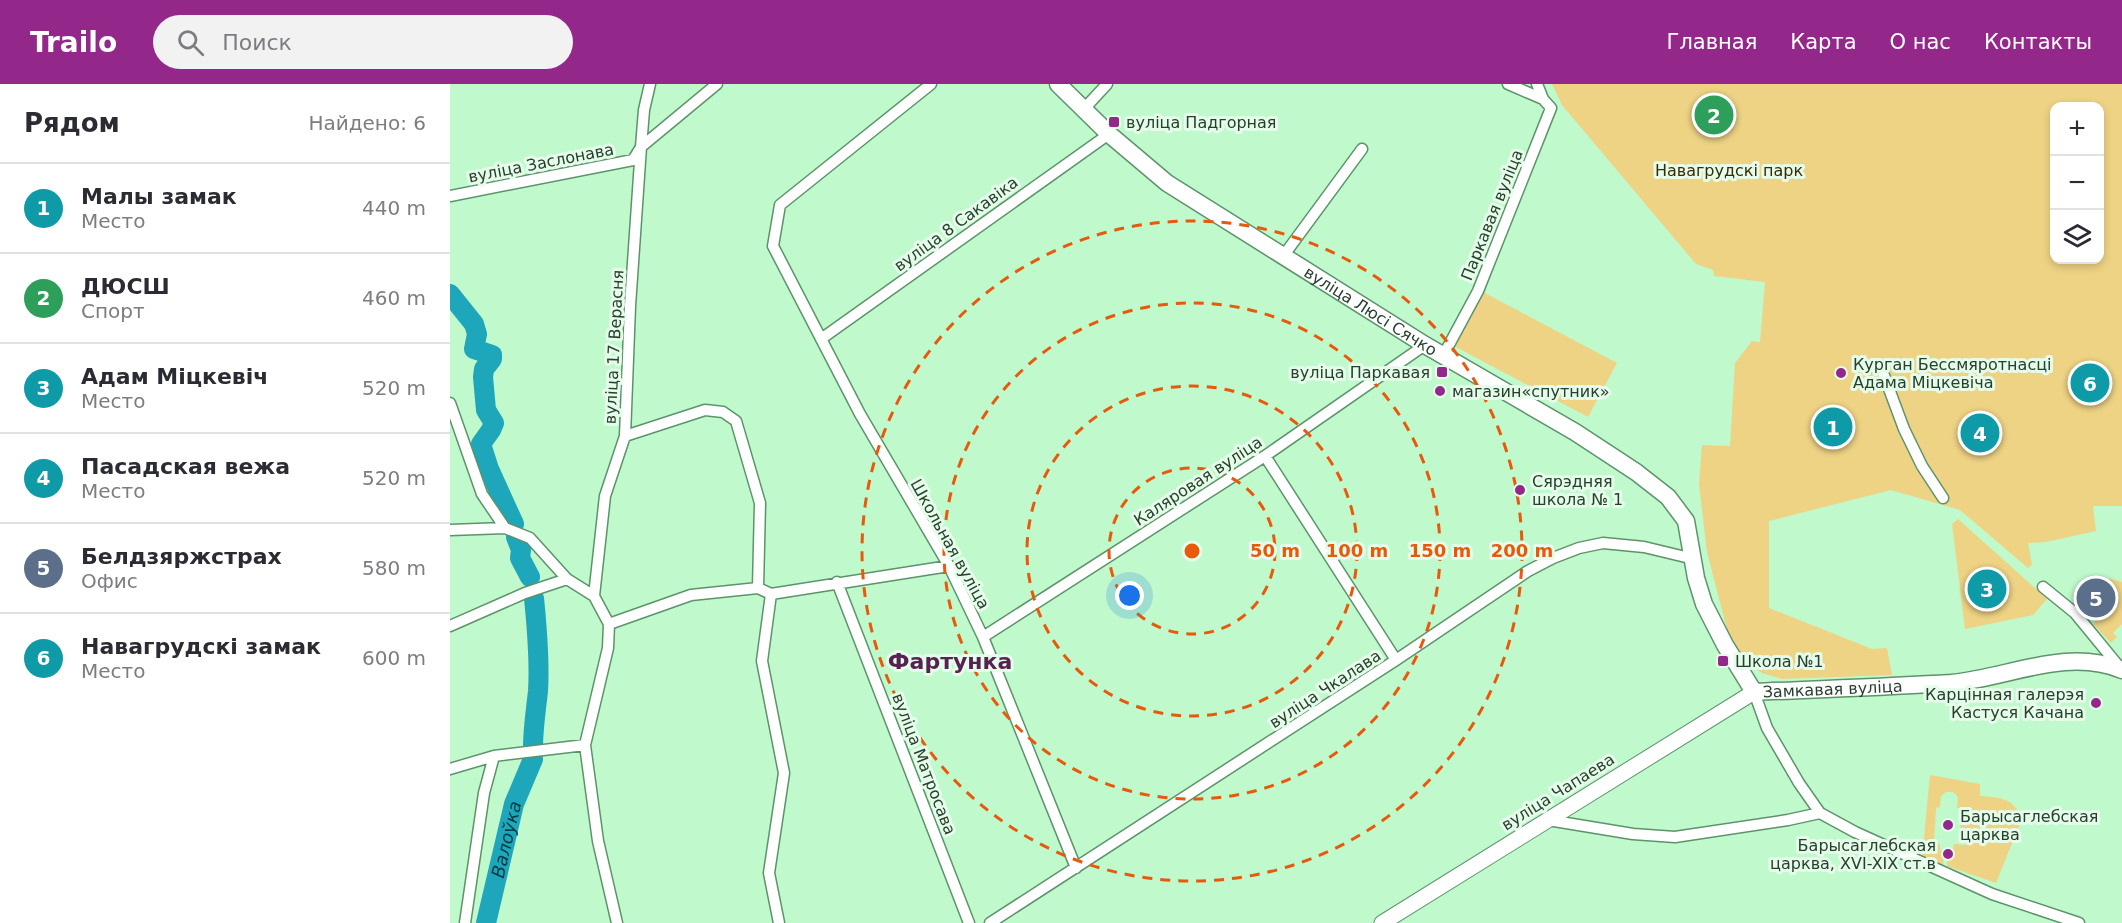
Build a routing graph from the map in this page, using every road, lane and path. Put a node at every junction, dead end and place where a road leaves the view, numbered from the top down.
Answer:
1 (650, 84) edge
2 (717, 84) edge
3 (931, 84) edge
4 (1058, 84) edge
5 (1107, 84) edge
6 (1508, 84) edge
7 (1537, 84) edge
8 (1544, 99) junction
9 (1083, 110) junction
10 (1108, 134) junction
11 (641, 147) junction
12 (1362, 150) dead end
13 (450, 196) edge
14 (1284, 255) junction
15 (821, 339) junction
16 (1425, 345) junction
17 (1443, 356) junction
18 (1875, 368) dead end
19 (450, 403) edge
20 (625, 436) junction
21 (1265, 456) junction
22 (1943, 498) dead end
23 (505, 528) junction
24 (450, 530) edge
25 (1694, 560) junction
26 (949, 566) junction
27 (567, 579) junction
28 (837, 582) junction
29 (2043, 587) dead end
30 (758, 588) junction
31 (771, 594) junction
32 (594, 596) junction
33 (609, 624) junction
34 (450, 626) edge
35 (983, 637) junction
36 (1396, 660) junction
37 (2122, 669) edge
38 (1754, 692) junction
39 (585, 745) junction
40 (494, 756) junction
41 (450, 770) edge
42 (1820, 813) junction
43 (1548, 820) junction
44 (1076, 868) junction
45 (2060, 920) edge
46 (465, 923) edge
47 (617, 923) edge
48 (778, 923) edge
49 (969, 923) edge
50 (990, 923) edge
51 (1382, 923) edge
52 (2079, 923) edge

1 - 11 street, вуліца 17 Верасня
2 - 11 street, вуліца Заслонава
3 - 15 street, Школьная вуліца
4 - 9 main road, вуліца Люсі Сячко
5 - 9 street
6 - 8 street
7 - 8 street, Паркавая вуліца
8 - 17 street, Паркавая вуліца
9 - 10 main road, вуліца Люсі Сячко
10 - 14 main road, вуліца Люсі Сячко
10 - 15 street, вуліца 8 Сакавіка
11 - 13 street, вуліца Заслонава
11 - 20 street, вуліца 17 Верасня
12 - 14 street
14 - 16 main road, вуліца Люсі Сячко
15 - 26 street, Школьная вуліца
16 - 17 main road, вуліца Люсі Сячко
16 - 21 street, Каляровая вуліца
17 - 25 main road, вуліца Люсі Сячко
18 - 22 street
19 - 23 street
20 - 30 street
20 - 32 street, вуліца 17 Верасня
21 - 35 street, Каляровая вуліца
21 - 36 street
23 - 24 street
23 - 27 street
25 - 36 street, вуліца Чкалава
25 - 38 main road, вуліца Люсі Сячко
26 - 28 street
26 - 35 street, Школьная вуліца
27 - 32 street
27 - 34 street
28 - 31 street
28 - 49 street, вуліца Матросава
29 - 37 street
30 - 31 street
30 - 33 street
31 - 48 street
32 - 33 street
33 - 39 street
35 - 44 street, Школьная вуліца
36 - 44 street, вуліца Чкалава
37 - 38 main road, Замкавая вуліца
38 - 42 street
38 - 43 street, вуліца Чапаева
39 - 40 street
39 - 47 street
40 - 41 street
40 - 46 street
42 - 43 street
42 - 45 street
43 - 51 street, вуліца Чапаева
44 - 50 street, вуліца Чкалава
45 - 52 street

